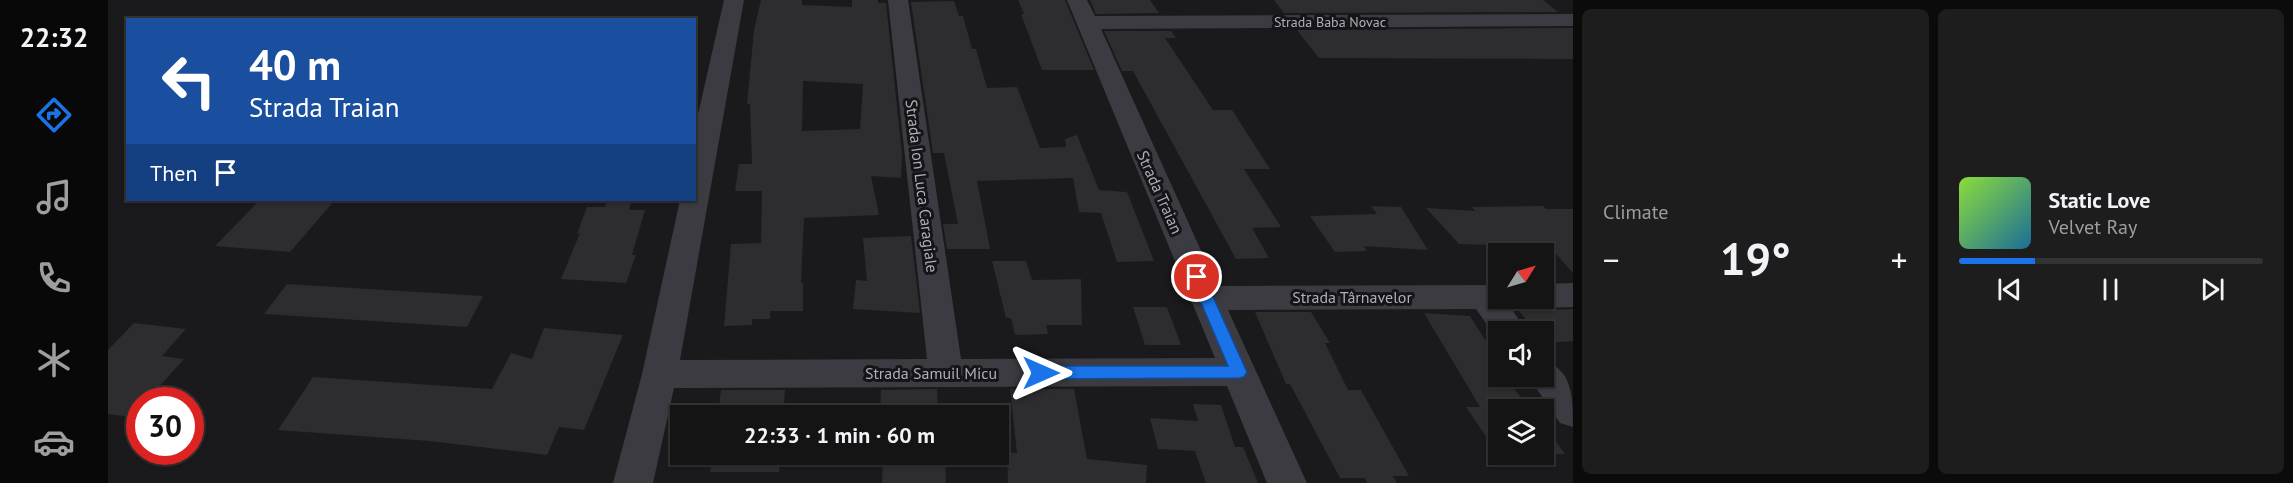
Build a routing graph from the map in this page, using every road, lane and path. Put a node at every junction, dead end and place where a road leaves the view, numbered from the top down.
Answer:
1 (734, 0) edge
2 (898, 0) edge
3 (1082, 12) edge
4 (1573, 20) edge
5 (696, 189) edge
6 (694, 201) edge
7 (1573, 295) edge
8 (1554, 296) edge
9 (1488, 297) edge
10 (1206, 298) junction
11 (1239, 372) junction
12 (946, 373) junction
13 (660, 374) junction
14 (1554, 387) edge
15 (1573, 412) edge
16 (633, 483) edge
17 (1287, 483) edge

1 - 5 street
2 - 12 street, Strada Ion Luca Caragiale
3 - 4 street, Strada Baba Novac
3 - 10 street, Strada Traian
6 - 13 street
7 - 8 street
9 - 10 street, Strada Târnavelor
10 - 11 street, Strada Traian
11 - 12 street, Strada Samuil Micu
11 - 17 street, Strada Traian
12 - 13 street, Strada Samuil Micu
13 - 16 street
14 - 15 street

